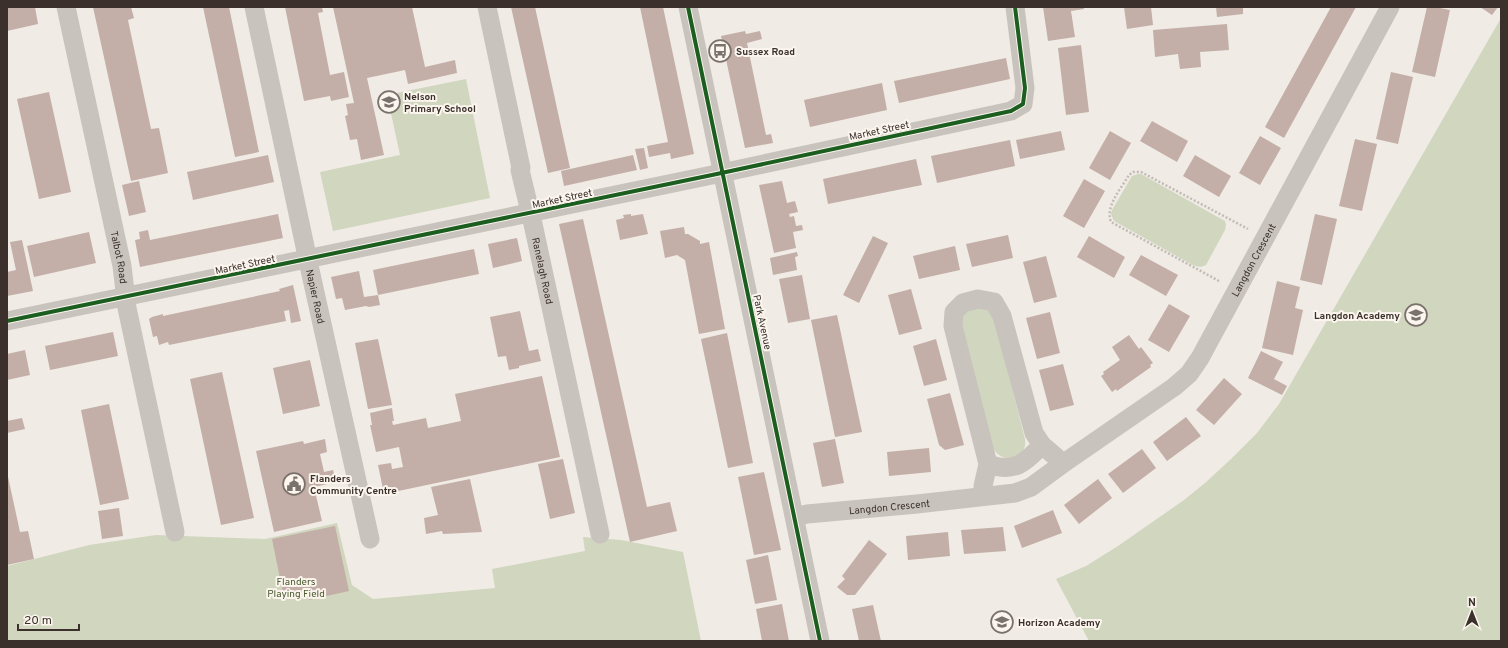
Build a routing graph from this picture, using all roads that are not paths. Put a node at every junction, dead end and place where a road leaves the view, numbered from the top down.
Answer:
1 (66, 7) edge
2 (254, 7) edge
3 (487, 7) edge
4 (688, 7) edge
5 (1015, 7) edge
6 (1390, 7) edge
7 (723, 172) junction
8 (531, 212) junction
9 (307, 258) junction
10 (125, 297) junction
11 (7, 321) edge
12 (1042, 445) junction
13 (988, 464) junction
14 (1061, 465) junction
15 (984, 496) junction
16 (795, 517) junction
17 (175, 532) dead end
18 (600, 534) dead end
19 (370, 539) dead end
20 (820, 641) edge

1 - 10 street, Talbot Road
2 - 9 street, Napier Road
3 - 8 street, Ranelagh Road
4 - 7 street, Park Avenue
5 - 7 street, Market Street
6 - 14 street, Langdon Crescent
7 - 8 street, Market Street
7 - 16 street, Park Avenue
8 - 9 street, Market Street
8 - 18 street, Ranelagh Road
9 - 10 street, Market Street
9 - 19 street, Napier Road
10 - 11 street, Market Street
10 - 17 street, Talbot Road
12 - 13 street
12 - 13 street
12 - 14 street
13 - 15 street
14 - 15 street, Langdon Crescent
15 - 16 street, Langdon Crescent
16 - 20 street, Park Avenue

